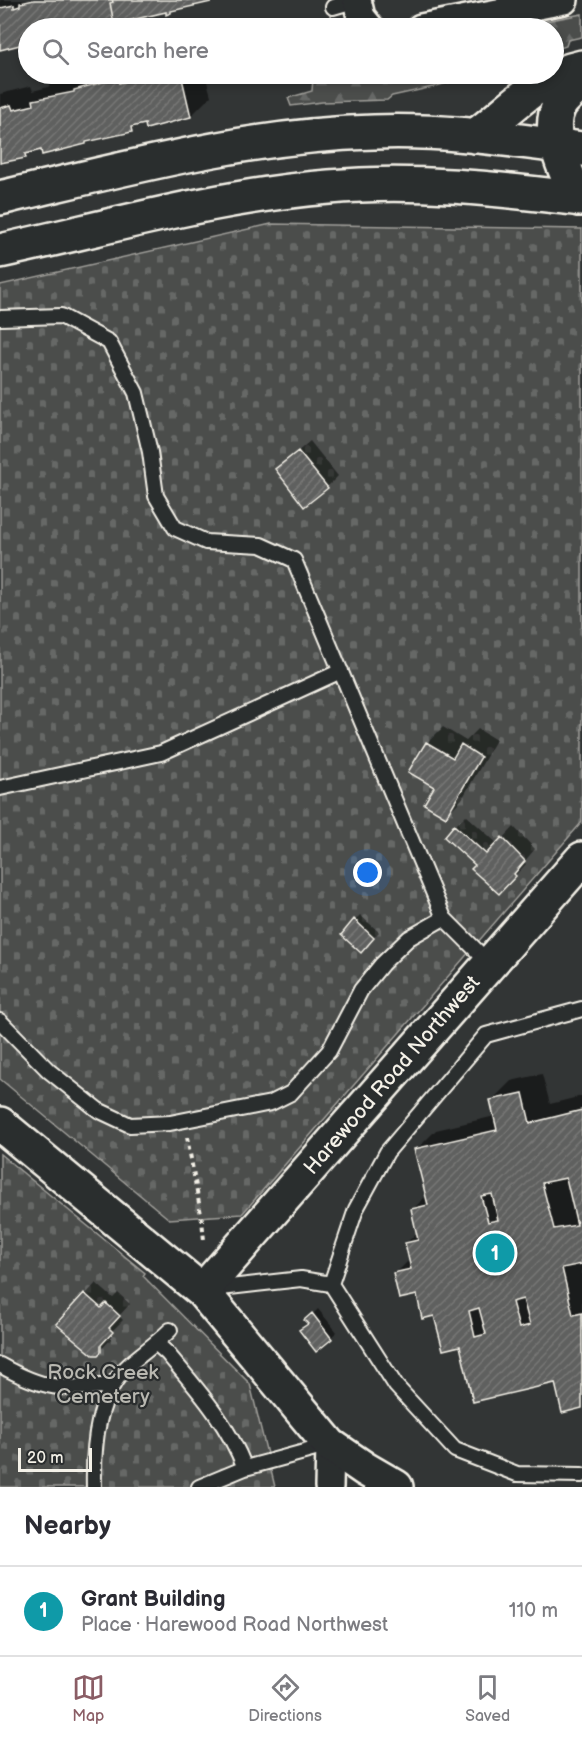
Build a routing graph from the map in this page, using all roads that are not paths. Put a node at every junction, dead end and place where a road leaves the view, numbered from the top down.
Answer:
1 (564, 0) edge
2 (507, 5) edge
3 (458, 18) edge
4 (582, 67) edge
5 (564, 72) edge
6 (540, 84) edge
7 (582, 84) edge
8 (475, 136) junction
9 (570, 147) edge
10 (0, 198) edge
11 (581, 199) edge
12 (0, 251) edge
13 (0, 318) edge
14 (341, 671) junction
15 (0, 788) edge
16 (582, 859) edge
17 (444, 918) junction
18 (490, 964) junction
19 (582, 1009) edge
20 (0, 1021) edge
21 (0, 1124) edge
22 (331, 1284) junction
23 (202, 1291) junction
24 (170, 1329) dead end
25 (157, 1344) junction
26 (0, 1365) edge
27 (111, 1385) junction
28 (330, 1445) junction
29 (245, 1468) junction
30 (582, 1475) edge
31 (94, 1487) edge
32 (199, 1487) edge
33 (329, 1487) edge
34 (396, 1487) edge

1 - 2 street
2 - 3 street
4 - 5 main road
6 - 8 main road
7 - 9 main road
8 - 9 main road
8 - 10 main road
9 - 11 main road
11 - 12 main road
13 - 14 lane
14 - 15 lane
14 - 17 lane
16 - 18 main road, Harewood Road Northwest
17 - 18 lane
17 - 20 lane
18 - 23 main road, Harewood Road Northwest
19 - 22 lane
21 - 23 main road
22 - 23 lane
22 - 30 lane
23 - 28 main road
24 - 25 lane
25 - 27 lane
25 - 29 lane
26 - 27 lane
27 - 31 lane
28 - 29 lane
28 - 33 street
28 - 34 main road
29 - 32 lane

